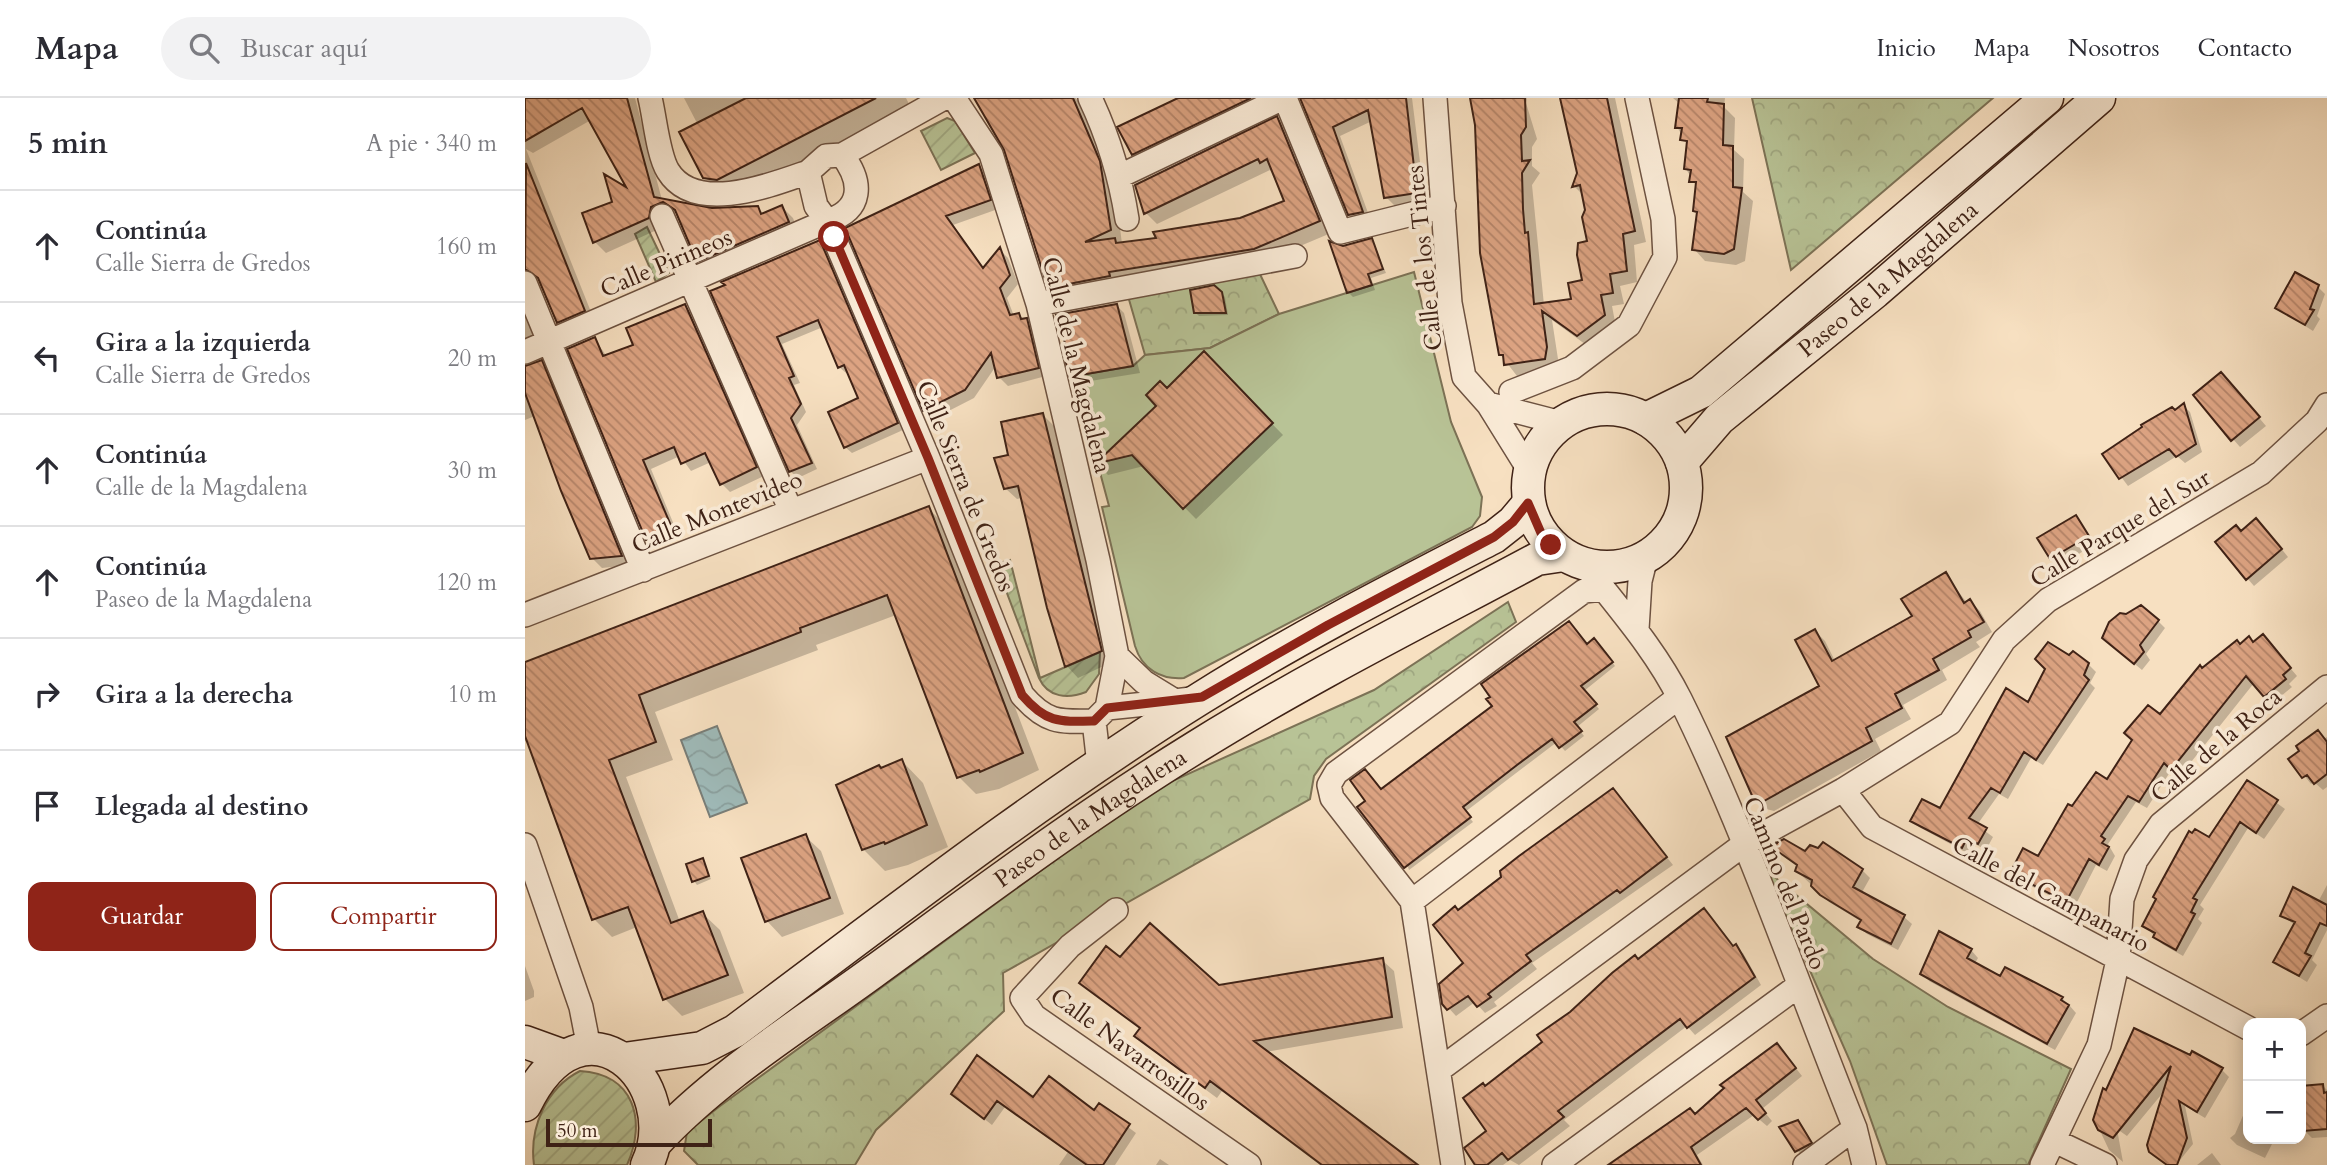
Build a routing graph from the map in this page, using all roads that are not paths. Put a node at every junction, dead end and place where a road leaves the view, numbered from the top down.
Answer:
1 (650, 98) edge
2 (944, 98) edge
3 (954, 98) edge
4 (1090, 98) edge
5 (1284, 98) edge
6 (1434, 98) edge
7 (1637, 98) edge
8 (2047, 98) edge
9 (2099, 98) edge
10 (842, 155) junction
11 (808, 172) junction
12 (1120, 176) junction
13 (1444, 206) junction
14 (662, 216) dead end
15 (1127, 219) dead end
16 (827, 221) junction
17 (1295, 256) dead end
18 (689, 282) junction
19 (525, 283) edge
20 (1038, 304) junction
21 (549, 342) junction
22 (525, 352) edge
23 (1511, 392) dead end
24 (1488, 404) junction
25 (2327, 405) edge
26 (1646, 419) junction
27 (1561, 423) junction
28 (928, 458) junction
29 (1682, 462) junction
30 (1529, 470) junction
31 (1528, 503) junction
32 (791, 511) junction
33 (1646, 557) junction
34 (643, 570) junction
35 (1584, 570) junction
36 (525, 615) edge
37 (1637, 629) junction
38 (1117, 656) junction
39 (2327, 687) edge
40 (1679, 697) junction
41 (1189, 699) junction
42 (1101, 715) junction
43 (1099, 765) junction
44 (1843, 790) junction
45 (525, 845) edge
46 (1744, 845) junction
47 (1412, 901) junction
48 (1116, 910) dead end
49 (2118, 960) junction
50 (1798, 986) junction
51 (2327, 1016) edge
52 (2243, 1025) edge
53 (2306, 1031) edge
54 (525, 1042) edge
55 (575, 1052) junction
56 (624, 1059) junction
57 (1439, 1070) junction
58 (525, 1105) edge
59 (1855, 1128) junction
60 (2056, 1141) junction
61 (654, 1157) edge
62 (1249, 1165) edge
63 (1453, 1165) edge
64 (1554, 1165) edge
65 (1805, 1165) edge
66 (1864, 1165) edge
67 (2042, 1165) edge
68 (2105, 1165) edge

1 - 11 street, Calle Pirineos
2 - 10 street
3 - 20 street, Calle de la Magdalena
4 - 12 street
5 - 12 street
5 - 13 street
6 - 13 street, Calle de los Tintes
7 - 23 street
8 - 26 main road, Paseo de la Magdalena
9 - 29 main road, Paseo de la Magdalena
10 - 11 street
10 - 16 street
11 - 16 street
12 - 15 street
13 - 24 street, Calle de los Tintes
14 - 18 street
16 - 18 street, Calle Pirineos
16 - 28 street, Calle Sierra de Gredos
17 - 20 street
18 - 21 street, Calle Pirineos
18 - 32 street
19 - 21 street
20 - 38 street, Calle de la Magdalena
21 - 22 street, Calle Pirineos
21 - 34 street
24 - 27 street
24 - 30 street, Calle de los Tintes
25 - 44 street, Calle Parque del Sur
26 - 27 main road
26 - 29 main road
27 - 30 main road
28 - 32 street, Calle Montevideo
28 - 42 street, Calle Sierra de Gredos
29 - 33 main road
30 - 31 main road
31 - 35 main road
31 - 41 main road, Paseo de la Magdalena
32 - 34 street, Calle Montevideo
33 - 35 main road
33 - 37 street
34 - 36 street, Calle Montevideo
35 - 37 street, Camino del Pardo
35 - 47 street
35 - 61 main road, Paseo de la Magdalena
37 - 40 street, Camino del Pardo
38 - 41 street
38 - 42 street, Calle de la Magdalena
39 - 49 street, Calle de la Roca
40 - 46 street, Camino del Pardo
40 - 47 street
41 - 42 street
41 - 43 main road, Paseo de la Magdalena
42 - 43 street, Calle de la Magdalena
43 - 56 main road, Paseo de la Magdalena
44 - 46 street, Calle Parque del Sur
44 - 49 street, Calle del Campanario
45 - 55 street
46 - 50 street, Camino del Pardo
46 - 57 street, Calle Parque del Sur
47 - 57 street
48 - 62 street, Calle Navarrosillos
49 - 52 street, Calle del Campanario
49 - 60 street, Calle de la Roca
50 - 59 street, Camino del Pardo
50 - 64 street
51 - 53 street
54 - 55 main road
55 - 56 main road
55 - 58 main road
56 - 61 main road
57 - 63 street
59 - 65 street
59 - 66 street, Camino del Pardo
60 - 67 street, Calle de la Roca
60 - 68 street

